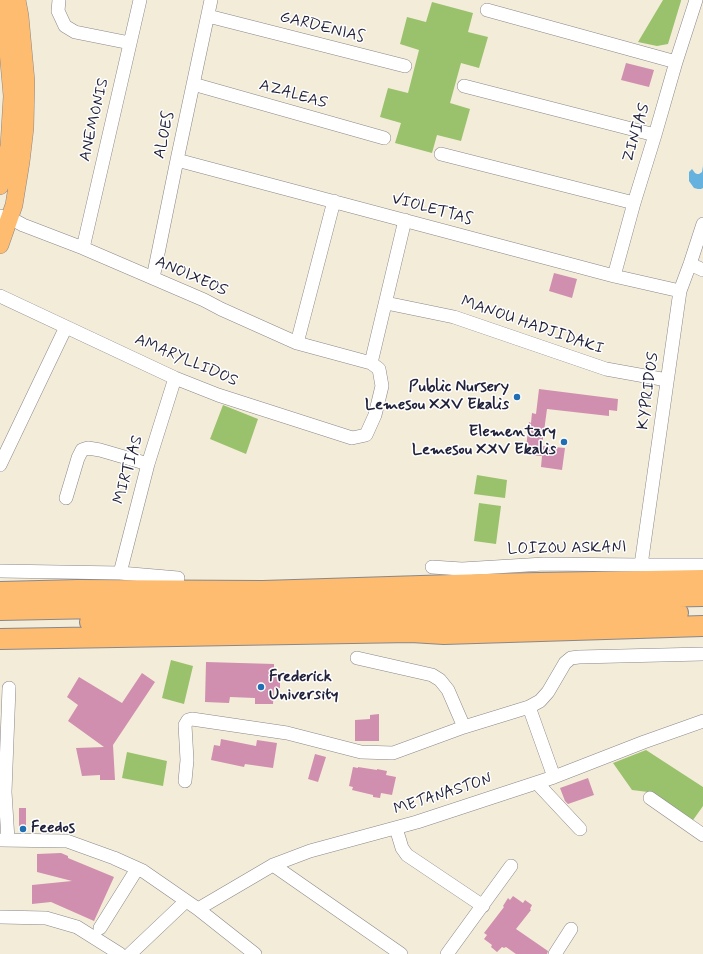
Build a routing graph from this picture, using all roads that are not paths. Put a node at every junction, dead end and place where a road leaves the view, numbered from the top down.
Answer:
1 (2, 0) edge
2 (17, 0) edge
3 (59, 0) edge
4 (140, 0) edge
5 (211, 0) edge
6 (696, 0) edge
7 (487, 10) dead end
8 (208, 16) junction
9 (130, 43) junction
10 (676, 62) junction
11 (405, 66) dead end
12 (193, 84) junction
13 (464, 86) dead end
14 (655, 135) junction
15 (384, 138) dead end
16 (441, 154) dead end
17 (177, 160) junction
18 (0, 186) edge
19 (334, 201) junction
20 (634, 203) junction
21 (5, 218) edge
22 (405, 220) junction
23 (703, 224) edge
24 (0, 245) edge
25 (83, 248) junction
26 (690, 264) junction
27 (703, 270) edge
28 (614, 276) junction
29 (153, 278) junction
30 (680, 291) junction
31 (0, 296) edge
32 (386, 303) junction
33 (66, 327) junction
34 (297, 343) junction
35 (371, 363) junction
36 (175, 378) junction
37 (667, 380) junction
38 (148, 464) junction
39 (0, 465) edge
40 (66, 498) dead end
41 (641, 565) junction
42 (703, 565) edge
43 (432, 567) dead end
44 (0, 571) edge
45 (120, 573) junction
46 (178, 578) dead end
47 (703, 580) edge
48 (484, 584) junction
49 (0, 592) edge
50 (703, 596) edge
51 (647, 597) junction
52 (0, 610) edge
53 (703, 612) edge
54 (616, 614) junction
55 (0, 623) edge
56 (703, 626) edge
57 (444, 634) junction
58 (0, 639) edge
59 (703, 654) edge
60 (357, 658) dead end
61 (9, 688) dead end
62 (529, 707) junction
63 (703, 721) edge
64 (464, 727) junction
65 (554, 777) junction
66 (185, 781) dead end
67 (537, 783) junction
68 (650, 798) dead end
69 (396, 828) junction
70 (580, 829) dead end
71 (703, 835) edge
72 (4, 840) edge
73 (273, 865) junction
74 (511, 866) dead end
75 (137, 869) junction
76 (186, 901) junction
77 (483, 906) junction
78 (198, 909) junction
79 (0, 917) edge
80 (100, 928) dead end
81 (571, 929) dead end
82 (252, 953) edge
83 (557, 953) edge
84 (120, 954) edge
85 (130, 954) edge
86 (401, 954) edge
87 (448, 954) edge

1 - 18 main road
2 - 21 main road
3 - 9 street
4 - 9 street, ANEMONIS
5 - 8 street, ALOES
6 - 10 street, ZINIAS
7 - 10 street
8 - 11 street, GARDENIAS
8 - 12 street, ALOES
9 - 25 street, ANEMONIS
10 - 14 street, ZINIAS
12 - 15 street, AZALEAS
12 - 17 street, ALOES
13 - 14 street
14 - 20 street, ZINIAS
16 - 20 street
17 - 19 street, VIOLETTAS
17 - 29 street, ALOES
19 - 22 street, VIOLETTAS
19 - 34 street
20 - 28 street, ZINIAS
21 - 24 main road
21 - 25 street, ANOIXEOS
22 - 28 street, VIOLETTAS
22 - 32 street
23 - 26 street, KYPRIDOS
25 - 29 street, ANOIXEOS
26 - 27 street
26 - 30 street, KYPRIDOS
28 - 30 street, VIOLETTAS
29 - 34 street, ANOIXEOS
30 - 37 street, KYPRIDOS
31 - 33 street, AMARYLLIDOS
32 - 35 street
32 - 37 street, MANOU HADJIDAKI
33 - 36 street, AMARYLLIDOS
33 - 39 street
34 - 35 street, ANOIXEOS
35 - 36 street, AMARYLLIDOS
36 - 38 street, MIRTIAS
37 - 41 street, KYPRIDOS
38 - 40 street
38 - 45 street, MIRTIAS
41 - 42 street, LOIZOU ASKANI
41 - 43 street, LOIZOU ASKANI
44 - 45 street
45 - 46 street
47 - 48 highway
48 - 49 highway
48 - 51 highway
50 - 51 highway
51 - 52 highway
53 - 54 highway
54 - 55 highway
54 - 57 highway
56 - 57 highway
57 - 58 highway
59 - 62 street
60 - 64 street
61 - 72 street
62 - 64 street
62 - 65 street
63 - 65 street, METANASTON
64 - 66 street
65 - 67 street, METANASTON
67 - 69 street, METANASTON
67 - 70 street
68 - 71 street
69 - 73 street, METANASTON
69 - 77 street
72 - 75 street
73 - 78 street, METANASTON
73 - 86 street
74 - 77 street
75 - 76 street
75 - 80 street
76 - 78 street
76 - 85 street
77 - 87 street
78 - 82 street
79 - 84 street
81 - 83 street

